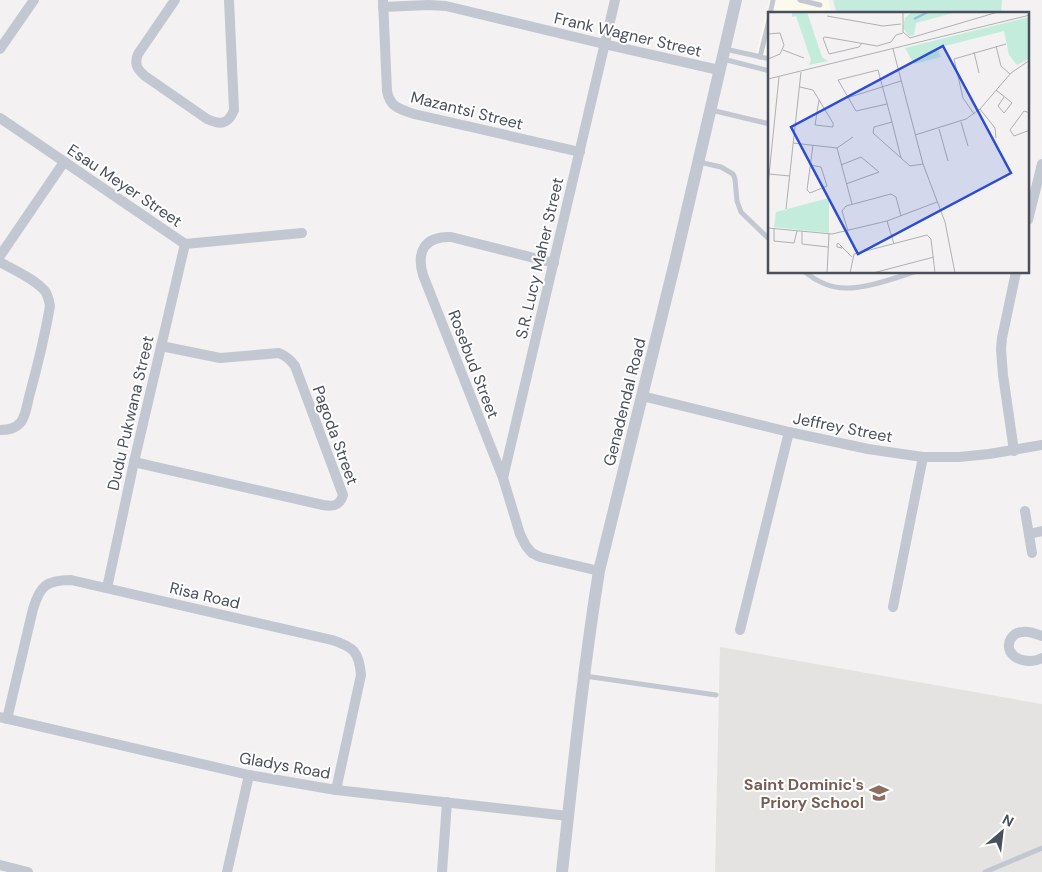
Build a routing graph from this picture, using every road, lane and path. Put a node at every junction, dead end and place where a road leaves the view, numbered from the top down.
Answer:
1 (34, 0) edge
2 (175, 0) edge
3 (229, 0) edge
4 (614, 0) edge
5 (736, 0) edge
6 (800, 0) edge
7 (383, 3) edge
8 (820, 5) dead end
9 (768, 23) edge
10 (604, 44) junction
11 (0, 50) edge
12 (760, 57) junction
13 (722, 59) junction
14 (768, 59) edge
15 (768, 70) edge
16 (710, 110) junction
17 (0, 118) edge
18 (768, 124) edge
19 (580, 152) junction
20 (64, 162) junction
21 (698, 162) junction
22 (1042, 164) edge
23 (1030, 212) edge
24 (302, 233) dead end
25 (768, 238) edge
26 (185, 244) junction
27 (0, 256) edge
28 (0, 262) edge
29 (554, 263) junction
30 (809, 274) edge
31 (907, 274) edge
32 (1016, 274) edge
33 (161, 346) junction
34 (642, 396) junction
35 (0, 430) edge
36 (789, 432) junction
37 (1042, 445) edge
38 (1014, 451) junction
39 (923, 457) junction
40 (134, 462) junction
41 (503, 478) junction
42 (1025, 510) dead end
43 (1042, 531) edge
44 (1029, 534) junction
45 (1032, 553) dead end
46 (599, 571) junction
47 (107, 588) junction
48 (893, 607) dead end
49 (740, 630) dead end
50 (1042, 636) edge
51 (1042, 658) edge
52 (584, 676) junction
53 (716, 695) dead end
54 (4, 718) edge
55 (249, 775) junction
56 (336, 790) junction
57 (447, 802) junction
58 (568, 816) junction
59 (1042, 848) edge
60 (0, 866) edge
61 (28, 872) edge
62 (226, 872) edge
63 (442, 872) edge
64 (562, 872) edge
65 (985, 872) edge

1 - 11 street
2 - 3 street
4 - 10 street
5 - 13 street, Genadendal Road
6 - 8 lane
7 - 10 street, Frank Wagner Street
7 - 19 street, Mazantsi Street
9 - 12 lane
10 - 13 street, Frank Wagner Street
10 - 19 street, S.R. Lucy Maher Street
12 - 13 lane
12 - 14 lane
13 - 15 lane
13 - 16 street, Genadendal Road
16 - 18 lane
16 - 21 street, Genadendal Road
17 - 20 street, Esau Meyer Street
19 - 29 street, S.R. Lucy Maher Street
20 - 26 street, Esau Meyer Street
20 - 27 street
21 - 25 lane
21 - 34 street, Genadendal Road
22 - 23 street
24 - 26 street, Esau Meyer Street
26 - 33 street, Dudu Pukwana Street
28 - 35 street
29 - 41 street, S.R. Lucy Maher Street
29 - 41 street, Rosebud Street
30 - 31 lane
32 - 38 street
33 - 40 street, Dudu Pukwana Street
33 - 40 street, Pagoda Street
34 - 36 street, Jeffrey Street
34 - 46 street, Genadendal Road
36 - 39 street, Jeffrey Street
36 - 49 street
37 - 38 street, Jeffrey Street
38 - 39 street, Jeffrey Street
39 - 48 street
40 - 47 street, Dudu Pukwana Street
41 - 46 street, Rosebud Street
42 - 44 street
43 - 44 street
44 - 45 street
46 - 52 street, Genadendal Road
47 - 54 street, Risa Road
47 - 56 street, Risa Road
50 - 51 street
52 - 53 lane
52 - 58 street, Genadendal Road
54 - 55 street, Gladys Road
55 - 56 street, Gladys Road
55 - 62 street
56 - 57 street, Gladys Road
57 - 58 street, Gladys Road
57 - 63 street
58 - 64 street, Genadendal Road
59 - 65 lane
60 - 61 street

